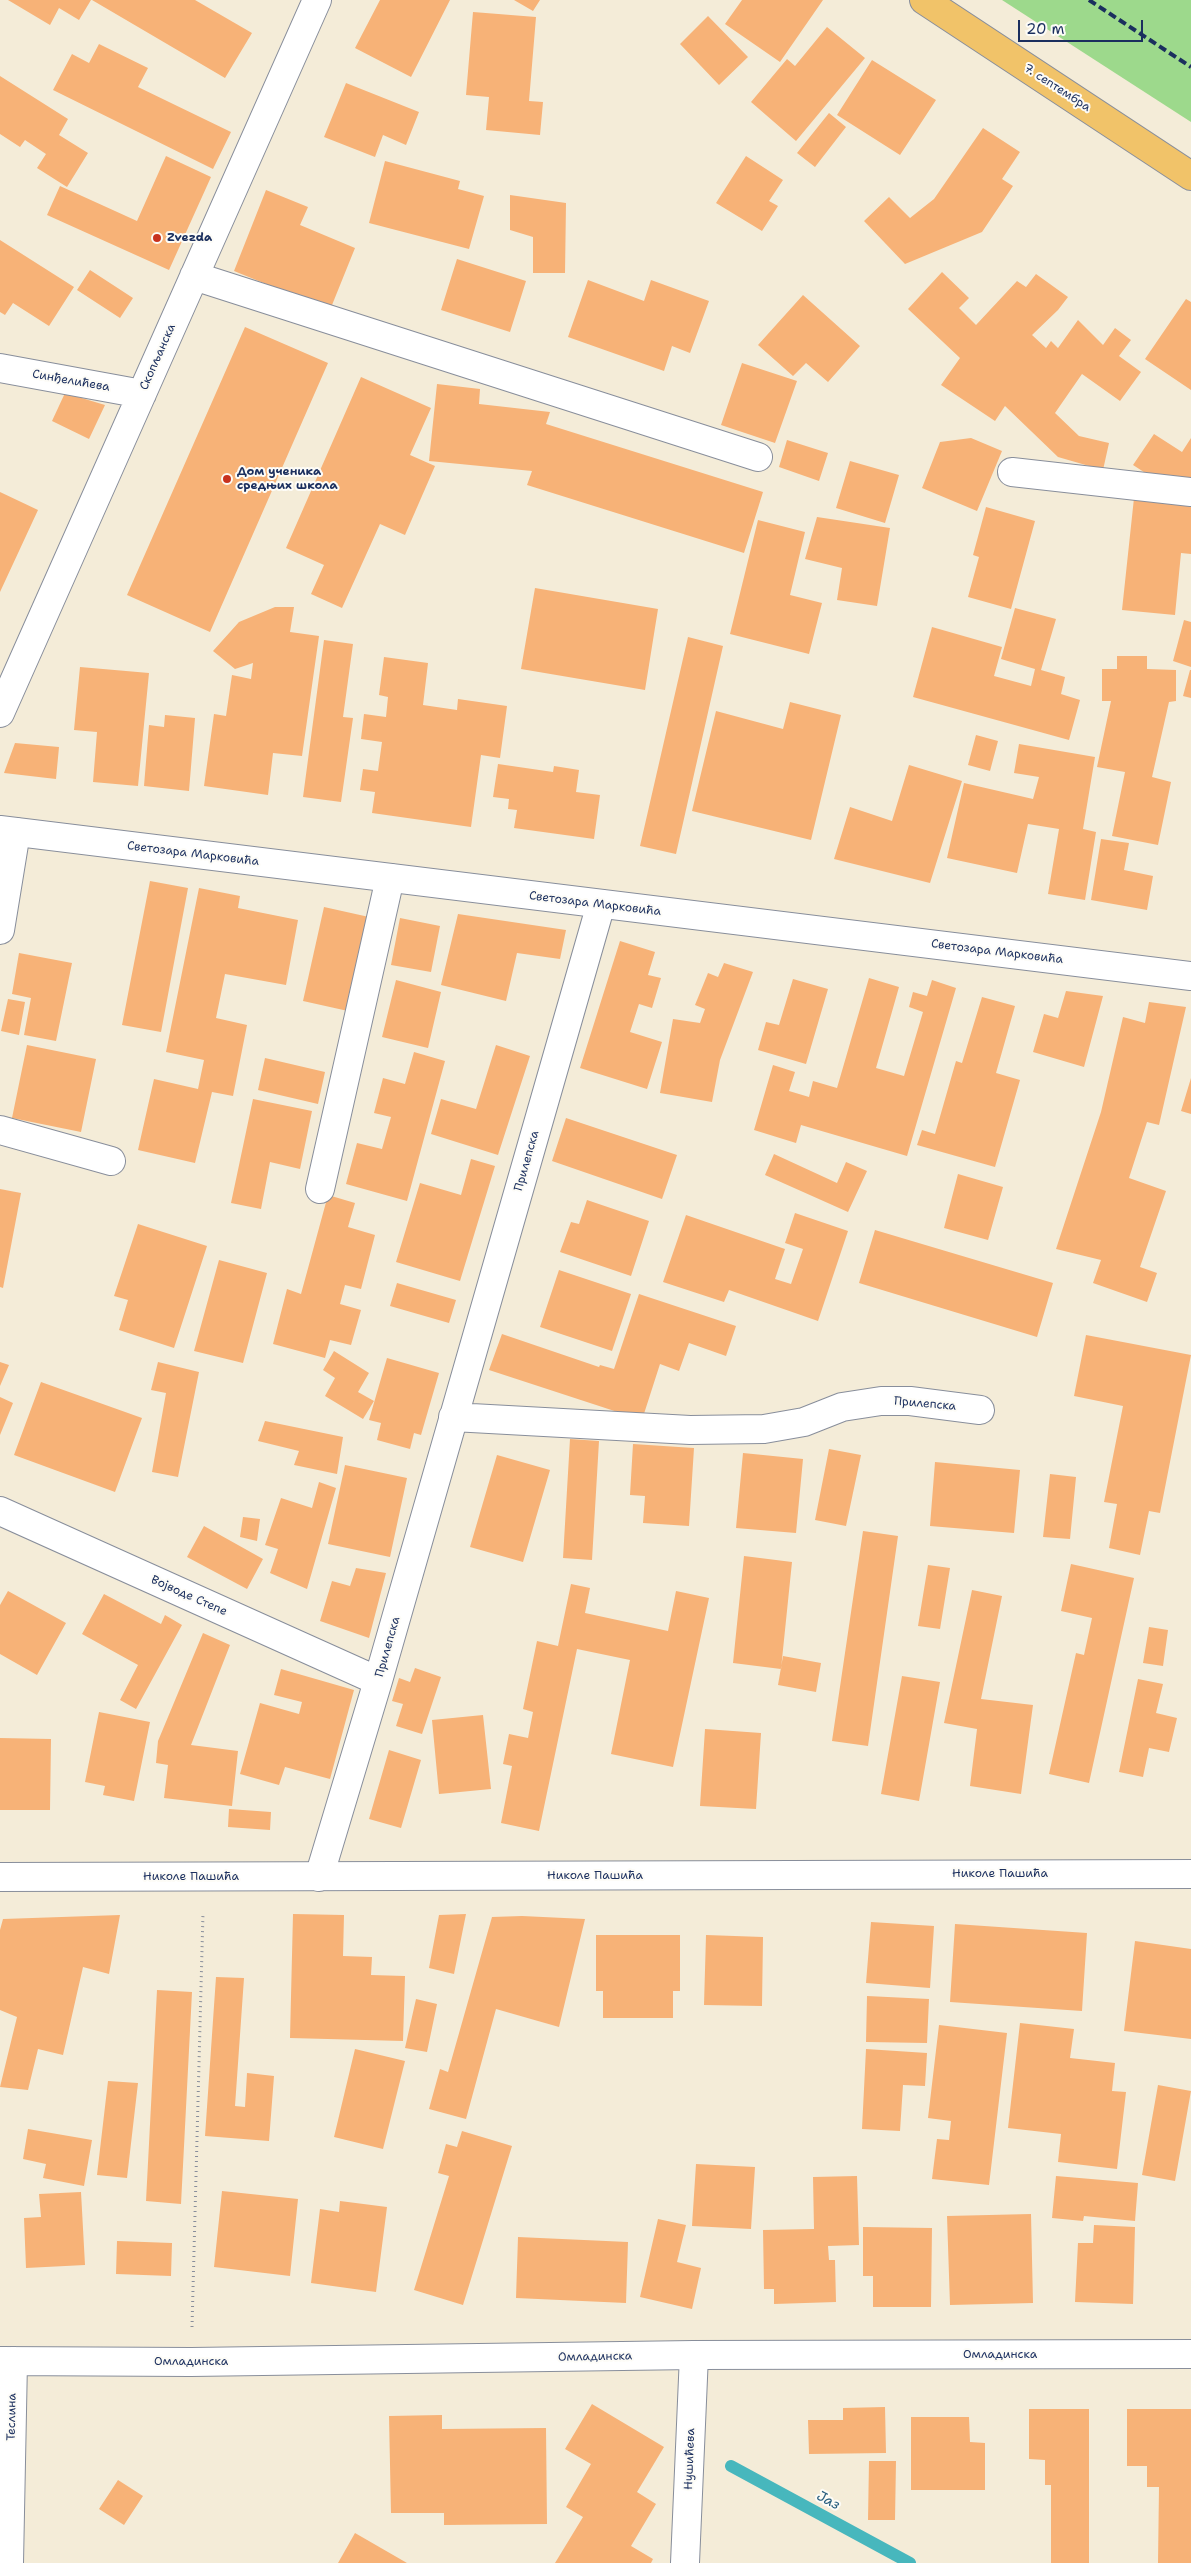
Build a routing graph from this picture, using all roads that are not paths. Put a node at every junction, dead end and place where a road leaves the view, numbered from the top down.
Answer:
1 (317, 0) edge
2 (924, 0) edge
3 (1191, 176) edge
4 (194, 276) junction
5 (0, 368) edge
6 (142, 394) junction
7 (758, 457) dead end
8 (1012, 472) dead end
9 (1191, 492) edge
10 (0, 713) edge
11 (8, 831) edge
12 (390, 878) junction
13 (601, 904) junction
14 (0, 930) edge
15 (1191, 976) edge
16 (0, 1130) edge
17 (111, 1161) dead end
18 (320, 1189) dead end
19 (980, 1410) dead end
20 (453, 1417) junction
21 (0, 1511) edge
22 (378, 1681) junction
23 (1191, 1874) edge
24 (0, 1877) edge
25 (319, 1877) junction
26 (1191, 2354) edge
27 (694, 2355) junction
28 (6, 2361) edge
29 (9, 2563) edge
30 (685, 2563) edge

1 - 4 street, Скопљанска
2 - 3 main road, 7. септембра
4 - 6 street, Скопљанска
4 - 7 street
5 - 6 street, Синђелићева
6 - 10 street, Скопљанска
8 - 9 street
11 - 12 street, Светозара Марковића
11 - 14 street
12 - 13 street, Светозара Марковића
12 - 18 street
13 - 15 street, Светозара Марковића
13 - 20 street, Прилепска
16 - 17 street
19 - 20 street, Прилепска
20 - 22 street, Прилепска
21 - 22 street, Војводе Степе
22 - 25 street, Прилепска
23 - 25 street, Николе Пашића
24 - 25 street, Николе Пашића
26 - 27 street, Омладинска
27 - 28 street, Омладинска
27 - 30 street, Нушићева
28 - 29 street, Теслина

